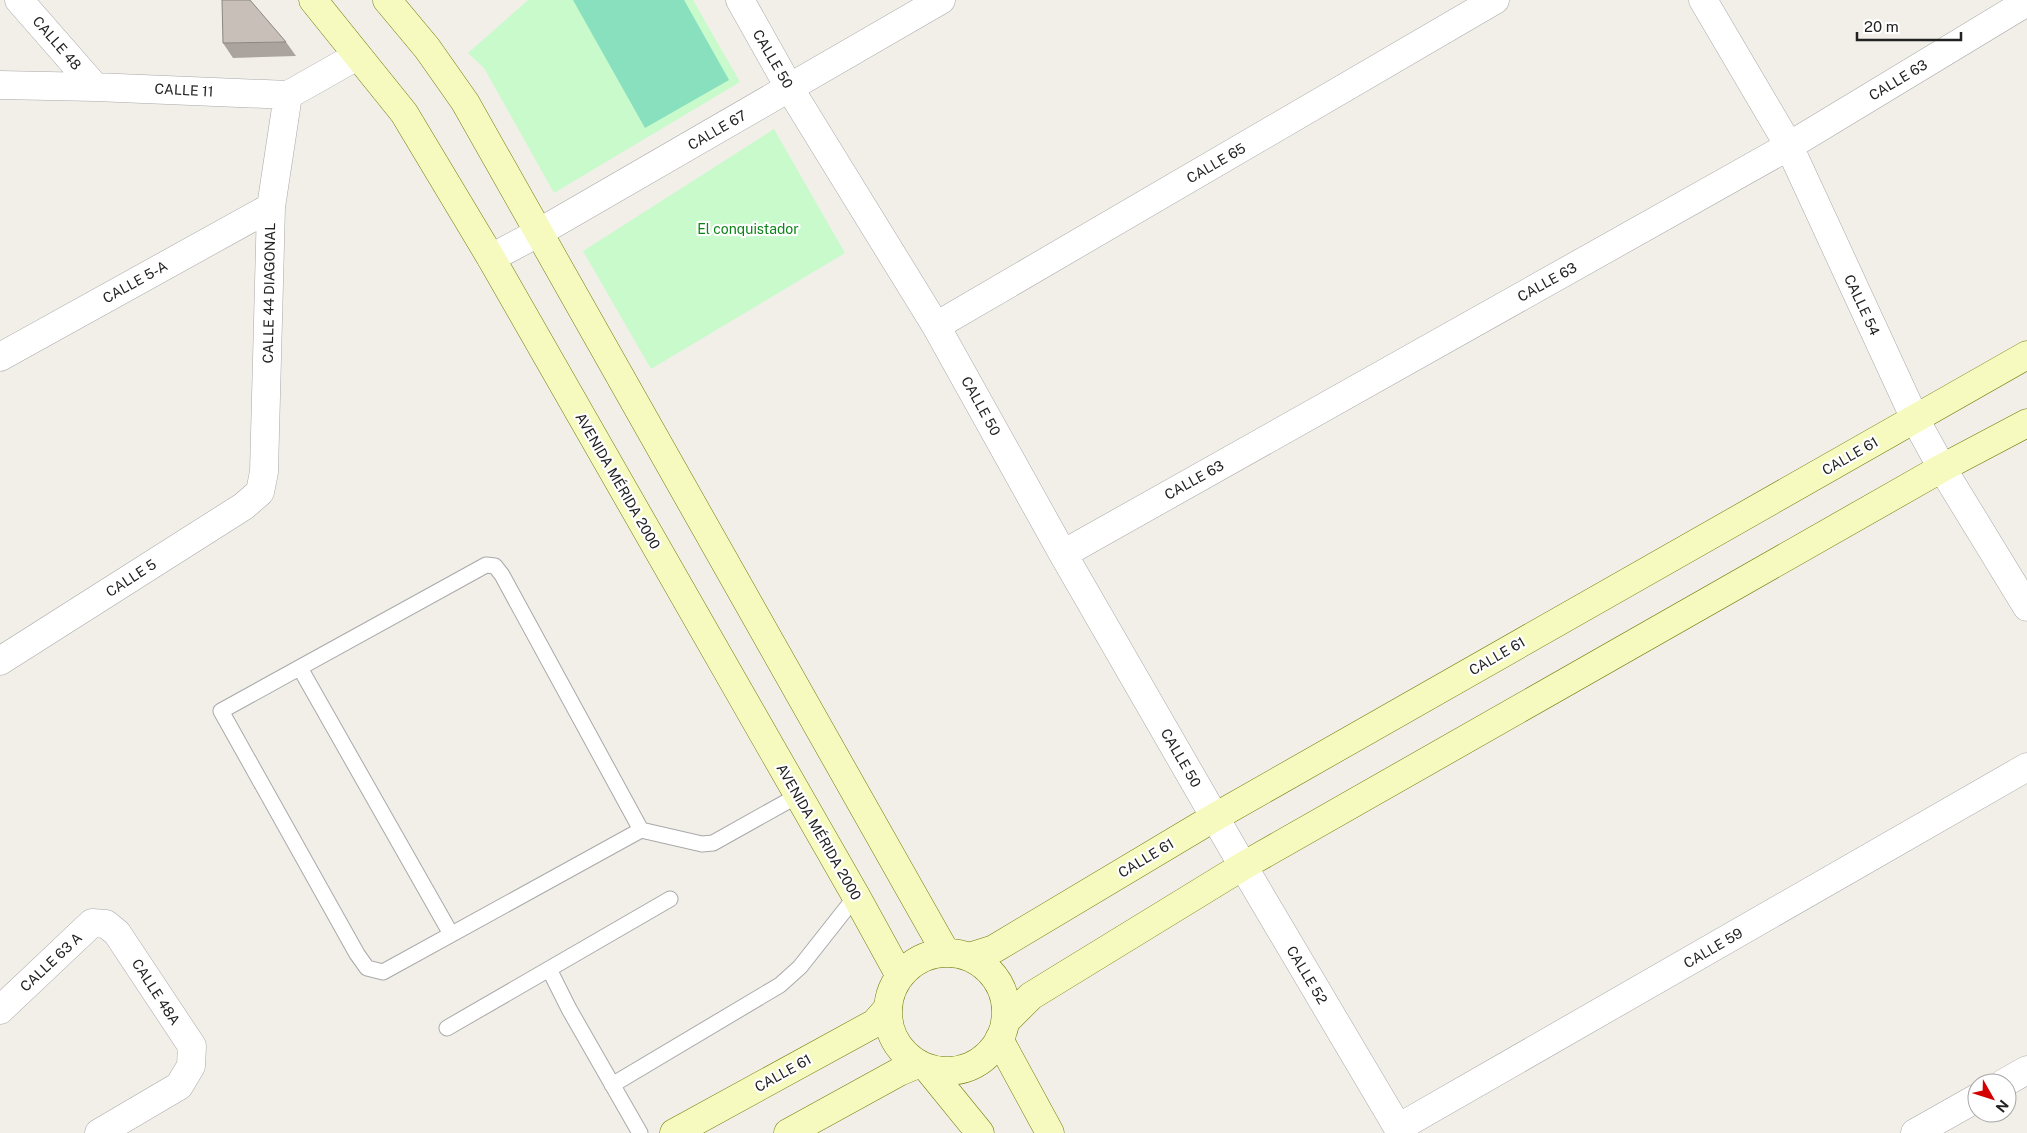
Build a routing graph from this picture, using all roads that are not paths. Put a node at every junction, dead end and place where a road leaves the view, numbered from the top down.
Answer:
1 (19, 0) edge
2 (313, 0) edge
3 (387, 0) edge
4 (740, 0) edge
5 (942, 0) edge
6 (1495, 0) edge
7 (1703, 0) edge
8 (2027, 2) edge
9 (357, 56) junction
10 (0, 85) edge
11 (95, 86) junction
12 (790, 88) junction
13 (288, 95) junction
14 (1789, 146) junction
15 (271, 207) junction
16 (538, 233) junction
17 (491, 258) junction
18 (936, 326) junction
19 (2027, 355) edge
20 (0, 357) edge
21 (1915, 419) junction
22 (2027, 423) edge
23 (1942, 468) junction
24 (260, 492) joint
25 (1063, 554) junction
26 (2027, 607) edge
27 (0, 662) edge
28 (300, 668) junction
29 (2027, 767) edge
30 (797, 796) junction
31 (1215, 817) junction
32 (641, 830) junction
33 (1243, 866) junction
34 (856, 896) junction
35 (670, 899) dead end
36 (106, 924) joint
37 (451, 934) junction
38 (957, 955) junction
39 (548, 969) junction
40 (900, 976) junction
41 (888, 1008) junction
42 (0, 1010) edge
43 (447, 1028) dead end
44 (1002, 1031) junction
45 (923, 1067) junction
46 (612, 1085) junction
47 (1967, 1104) edge
48 (1400, 1131) edge
49 (98, 1133) edge
50 (640, 1133) edge
51 (674, 1133) edge
52 (788, 1133) edge
53 (980, 1133) edge
54 (1050, 1133) edge
55 (1915, 1133) edge

1 - 11 street, CALLE 48
2 - 9 street, AVENIDA MÉRIDA 2000
3 - 16 street
4 - 12 street, CALLE 50
5 - 12 street, CALLE 67
6 - 18 street, CALLE 65
7 - 14 street, CALLE 54
8 - 14 street, CALLE 63
9 - 13 street
9 - 17 street, AVENIDA MÉRIDA 2000
10 - 11 street, CALLE 11
11 - 13 street, CALLE 11
12 - 16 street, CALLE 67
12 - 18 street, CALLE 50
13 - 15 street, CALLE 44 DIAGONAL
14 - 21 street, CALLE 54
14 - 25 street, CALLE 63
15 - 20 street, CALLE 5-A
15 - 24 street, CALLE 44 DIAGONAL
16 - 17 street, CALLE 67
16 - 38 street
17 - 30 street, AVENIDA MÉRIDA 2000
18 - 25 street, CALLE 50
19 - 21 street, CALLE 61
21 - 23 street, CALLE 54
21 - 31 street, CALLE 61
22 - 23 street
23 - 26 street, CALLE 54
23 - 33 street
24 - 27 street, CALLE 5
25 - 31 street, CALLE 50
28 - 32 lane
28 - 37 lane
28 - 37 lane
29 - 48 street, CALLE 59
30 - 32 lane
30 - 34 street, AVENIDA MÉRIDA 2000
31 - 33 street, CALLE 52
31 - 38 street, CALLE 61
32 - 37 lane
33 - 44 street
33 - 48 street, CALLE 52
34 - 40 street, AVENIDA MÉRIDA 2000
34 - 46 lane
35 - 39 lane
36 - 42 street, CALLE 63 A
36 - 49 street, CALLE 48A
38 - 40 street
38 - 44 street
39 - 43 lane
39 - 46 lane
40 - 41 street
41 - 45 street
41 - 51 street, CALLE 61
44 - 45 street
44 - 54 street
45 - 52 street
45 - 53 street
46 - 50 lane
47 - 55 street

